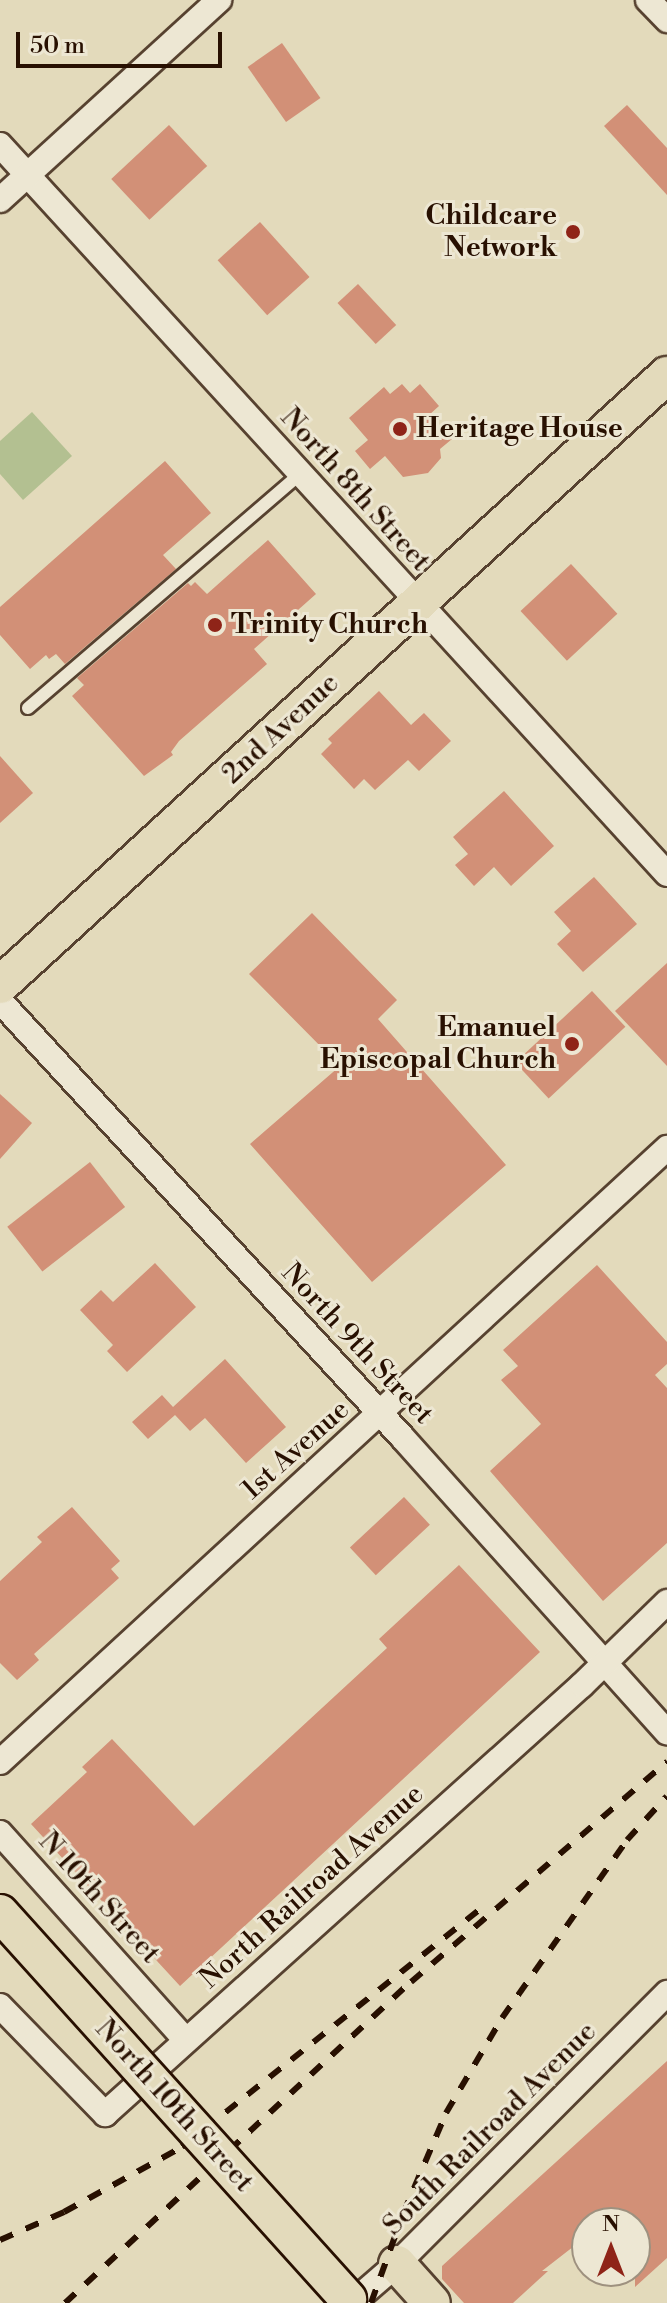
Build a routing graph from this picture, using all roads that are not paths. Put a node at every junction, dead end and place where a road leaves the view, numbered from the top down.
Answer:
1 (219, 0) edge
2 (648, 0) edge
3 (667, 20) edge
4 (0, 145) edge
5 (27, 175) junction
6 (0, 200) edge
7 (667, 375) edge
8 (300, 474) junction
9 (418, 603) junction
10 (28, 708) dead end
11 (667, 874) edge
12 (0, 985) edge
13 (0, 1001) edge
14 (667, 1148) edge
15 (380, 1414) junction
16 (667, 1602) edge
17 (606, 1663) junction
18 (667, 1732) edge
19 (0, 1762) edge
20 (0, 1833) edge
21 (0, 1913) edge
22 (667, 1993) edge
23 (0, 2006) edge
24 (186, 2040) junction
25 (397, 2264) junction
26 (350, 2302) edge
27 (432, 2303) edge

1 - 5 street
2 - 3 street
4 - 5 street, North 8th Street
5 - 6 street
5 - 8 street, North 8th Street
7 - 9 main road, 2nd Avenue
8 - 9 street, North 8th Street
8 - 10 lane
9 - 11 street, North 8th Street
9 - 12 main road, 2nd Avenue
13 - 15 street, North 9th Street
14 - 15 street, 1st Avenue
15 - 17 street, North 9th Street
15 - 19 street, 1st Avenue
16 - 17 street, North Railroad Avenue
17 - 18 street, North 9th Street
17 - 24 street, North Railroad Avenue
20 - 24 street, N 10th Street
21 - 26 main road, North 10th Street, bridge
22 - 25 street, South Railroad Avenue
23 - 24 street, North Railroad Avenue
25 - 26 street, South Railroad Avenue
25 - 27 main road

